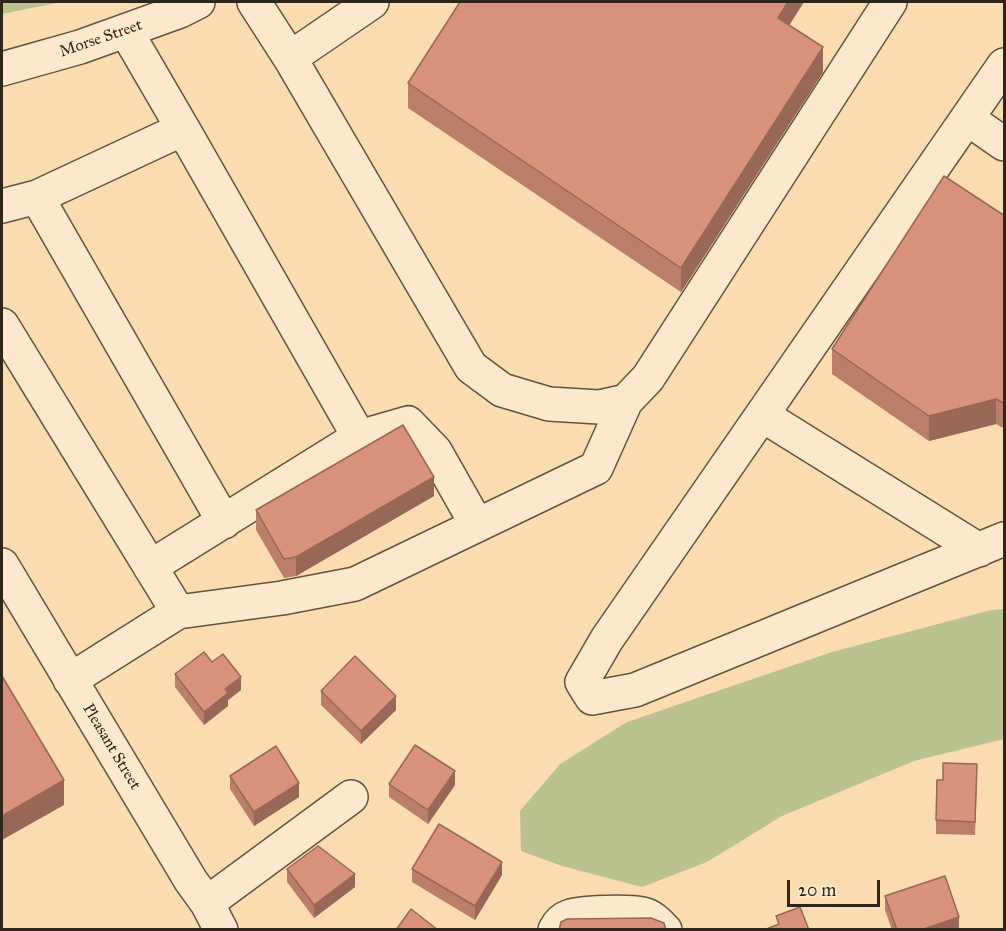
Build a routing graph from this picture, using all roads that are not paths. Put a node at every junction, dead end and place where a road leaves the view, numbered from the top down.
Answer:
1 (198, 2) edge
2 (254, 2) edge
3 (372, 2) edge
4 (890, 2) edge
5 (126, 31) junction
6 (290, 58) junction
7 (1005, 65) edge
8 (2, 69) edge
9 (968, 119) junction
10 (183, 129) junction
11 (1005, 144) edge
12 (37, 197) junction
13 (2, 206) edge
14 (2, 325) edge
15 (626, 400) junction
16 (762, 415) junction
17 (359, 437) junction
18 (224, 522) junction
19 (477, 525) junction
20 (992, 544) edge
21 (2, 565) edge
22 (150, 567) junction
23 (178, 612) junction
24 (70, 680) junction
25 (351, 797) dead end
26 (214, 916) edge
27 (555, 930) edge
28 (665, 930) edge

1 - 5 street, Morse Street
2 - 6 street
3 - 6 street
4 - 15 street
5 - 8 street, Morse Street
5 - 10 street
6 - 15 street
7 - 9 street
9 - 11 street
9 - 16 street
10 - 12 street
10 - 17 street
12 - 13 street
12 - 18 street
14 - 22 street
15 - 19 street
16 - 20 street
16 - 20 street
17 - 18 street
17 - 19 street
18 - 22 street
19 - 23 street
21 - 24 street, Pleasant Street
22 - 23 street
23 - 24 street
24 - 26 street, Pleasant Street
25 - 26 street
27 - 28 street

